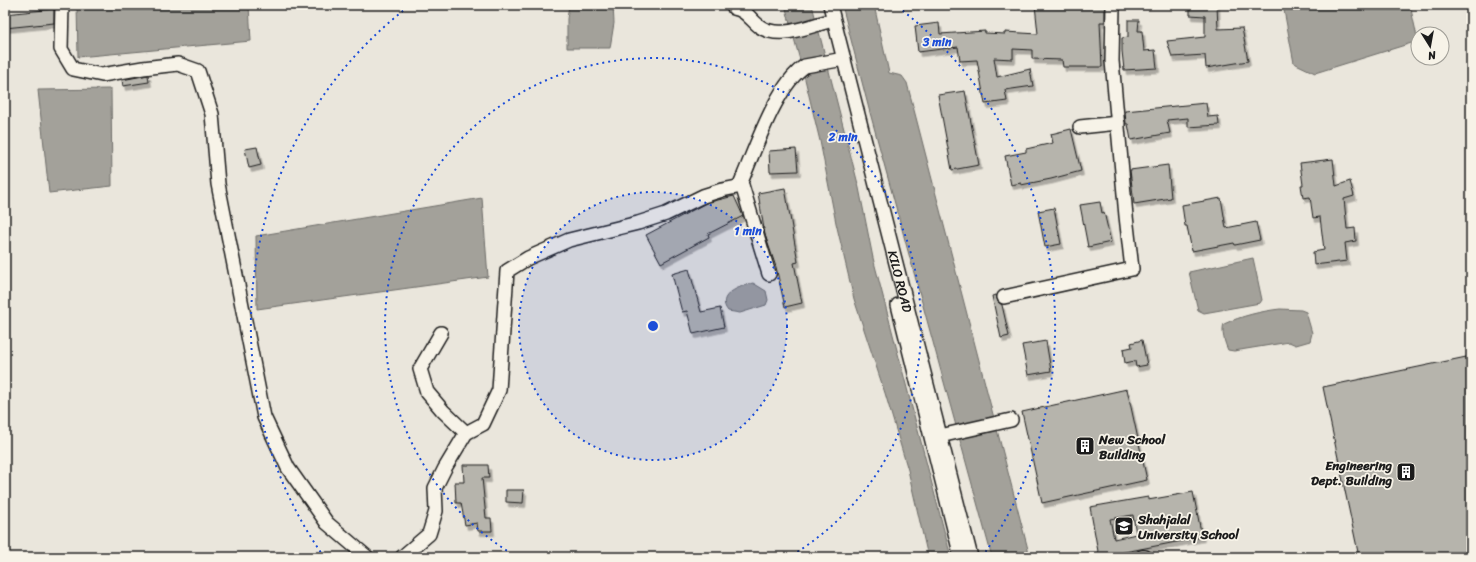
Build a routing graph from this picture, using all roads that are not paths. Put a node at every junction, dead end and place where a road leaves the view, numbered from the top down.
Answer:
1 (62, 5) edge
2 (821, 5) edge
3 (830, 5) edge
4 (1113, 5) edge
5 (734, 8) dead end
6 (826, 22) junction
7 (840, 59) junction
8 (1118, 123) junction
9 (1080, 127) dead end
10 (742, 186) junction
11 (770, 274) dead end
12 (1004, 297) dead end
13 (441, 333) dead end
14 (1011, 420) dead end
15 (466, 433) junction
16 (940, 436) junction
17 (367, 557) edge
18 (402, 557) edge
19 (961, 557) edge
20 (971, 557) edge
21 (1142, 557) edge
22 (1145, 557) edge

1 - 17 street
2 - 6 street, KILO ROAD
3 - 7 street, KILO ROAD
4 - 8 street
5 - 6 street
6 - 7 street, KILO ROAD
7 - 10 street
7 - 16 street, KILO ROAD
7 - 19 street, KILO ROAD
8 - 9 street
8 - 12 street
10 - 11 street
10 - 15 street
13 - 15 street
14 - 16 street
15 - 18 street
16 - 20 street, KILO ROAD
21 - 22 street

